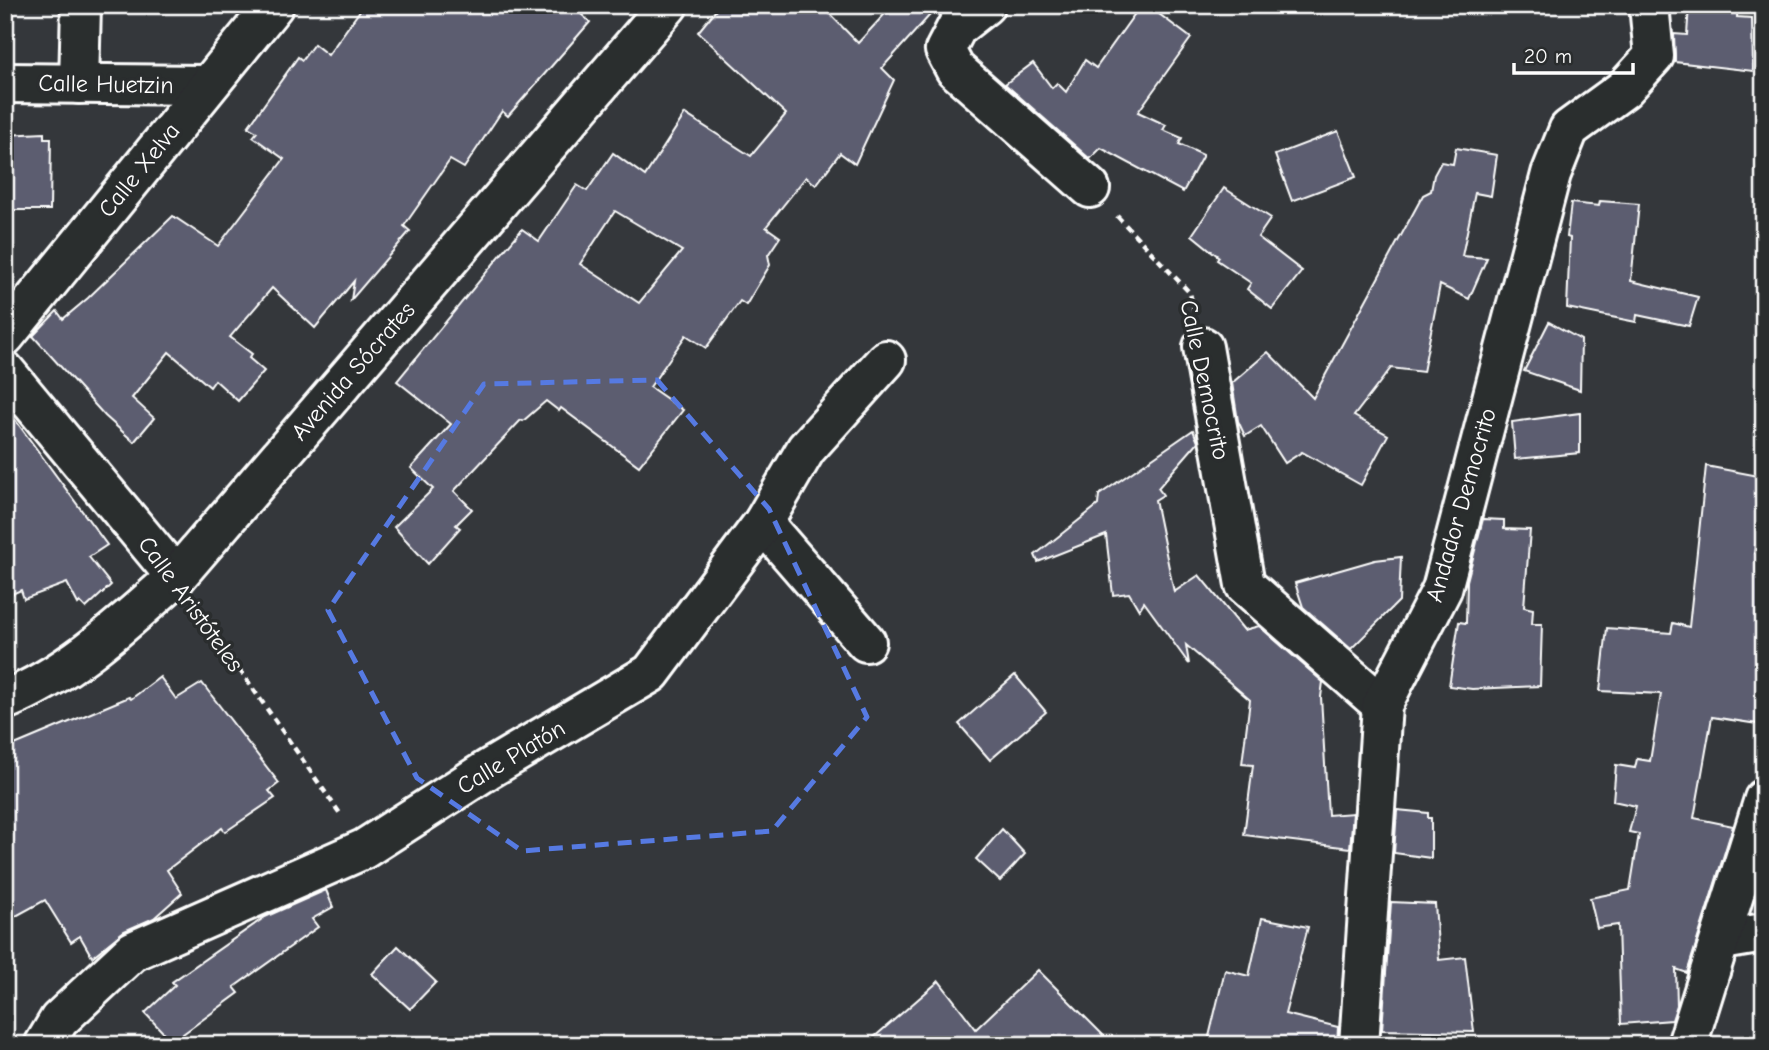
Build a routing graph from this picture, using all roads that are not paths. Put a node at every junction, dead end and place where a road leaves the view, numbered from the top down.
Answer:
1 (81, 5) edge
2 (274, 5) edge
3 (668, 5) edge
4 (985, 5) edge
5 (1649, 5) edge
6 (5, 83) edge
7 (79, 83) junction
8 (206, 85) junction
9 (1090, 188) road end
10 (5, 336) edge
11 (1203, 347) road end
12 (886, 360) dead end
13 (5, 371) edge
14 (763, 523) junction
15 (176, 577) junction
16 (866, 642) dead end
17 (5, 700) edge
18 (1382, 705) junction
19 (1764, 799) edge
20 (1764, 933) edge
21 (1722, 940) junction
22 (44, 1045) edge
23 (1359, 1045) edge
24 (1687, 1045) edge

1 - 7 street
2 - 8 street, Calle Xelva
3 - 15 street, Avenida Sócrates
4 - 9 street
5 - 18 street, Andador Democrito
6 - 7 street, Calle Huetzin
7 - 8 street, Calle Huetzin
8 - 10 street, Calle Xelva
11 - 18 street, Calle Democrito
12 - 14 street, Calle Platón
13 - 15 street, Calle Aristóteles
14 - 16 street
14 - 22 street, Calle Platón
15 - 17 street, Avenida Sócrates
18 - 23 street, Andador Democrito
19 - 21 street
20 - 21 street
21 - 24 street

